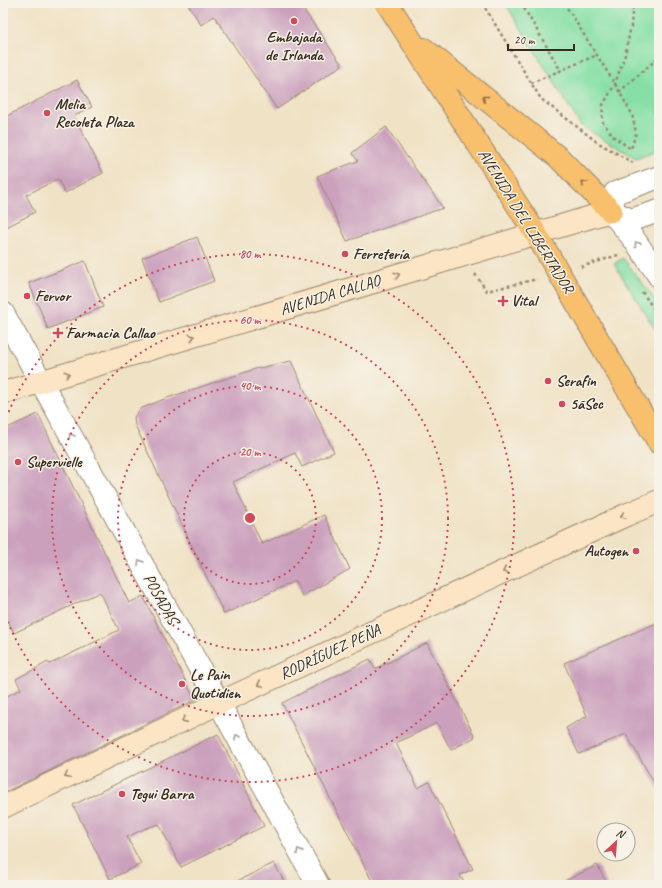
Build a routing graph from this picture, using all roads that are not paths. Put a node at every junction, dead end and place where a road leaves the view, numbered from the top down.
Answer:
1 (387, 3) edge
2 (410, 39) junction
3 (659, 177) edge
4 (611, 211) junction
5 (659, 211) edge
6 (536, 234) junction
7 (659, 276) edge
8 (3, 313) edge
9 (41, 382) junction
10 (3, 393) edge
11 (659, 443) edge
12 (659, 501) edge
13 (219, 703) junction
14 (3, 807) edge
15 (318, 885) edge

1 - 2 main road, AVENIDA DEL LIBERTADOR
4 -> 2 main road
2 - 6 main road, AVENIDA DEL LIBERTADOR
3 - 4 street
4 - 5 street
4 - 6 street, AVENIDA CALLAO
7 -> 4 street
9 -> 6 street, AVENIDA CALLAO
6 - 11 main road, AVENIDA DEL LIBERTADOR
8 - 9 street, POSADAS
9 - 10 street, AVENIDA CALLAO
13 -> 9 street, POSADAS
12 -> 13 street, RODRÍGUEZ PEÑA
13 -> 14 street, RODRÍGUEZ PEÑA
15 -> 13 street, POSADAS

